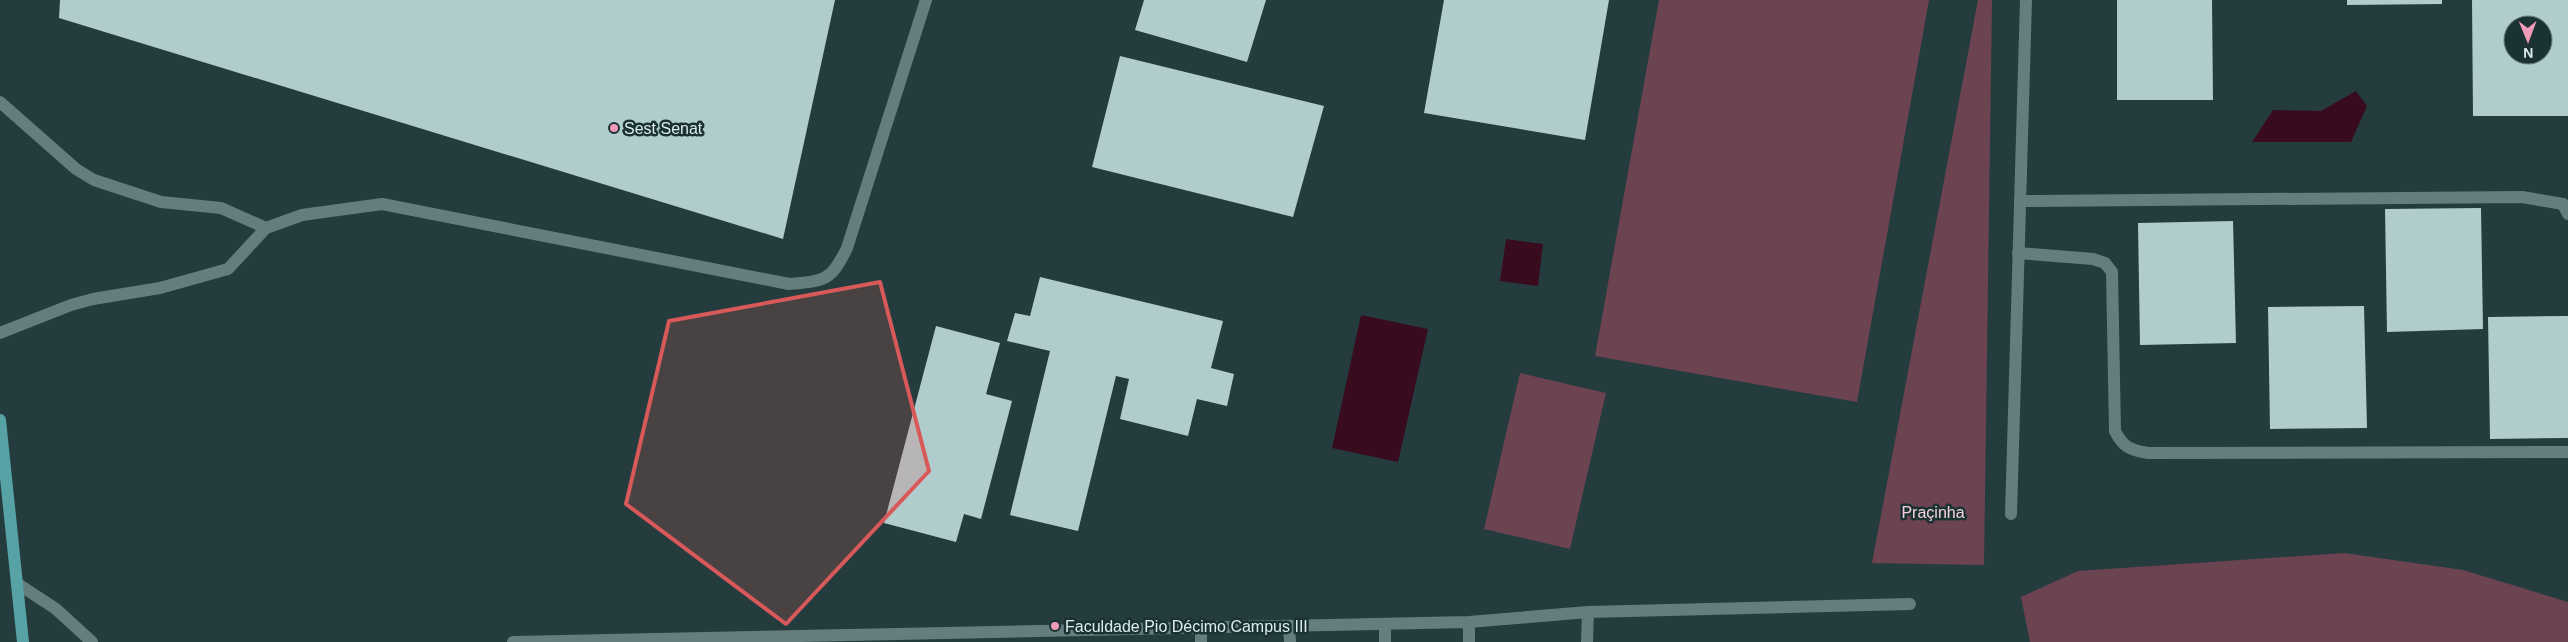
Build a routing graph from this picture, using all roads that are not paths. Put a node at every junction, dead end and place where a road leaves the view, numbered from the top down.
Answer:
1 (926, 0) edge
2 (2026, 0) edge
3 (0, 102) edge
4 (2020, 201) junction
5 (2568, 214) edge
6 (266, 228) junction
7 (2018, 254) junction
8 (0, 333) edge
9 (0, 420) edge
10 (2568, 452) edge
11 (2011, 514) dead end
12 (18, 584) junction
13 (1910, 604) dead end
14 (1588, 612) junction
15 (1469, 622) junction
16 (1385, 624) junction
17 (1289, 626) junction
18 (1201, 628) junction
19 (1124, 636) edge
20 (931, 637) edge
21 (1037, 637) edge
22 (840, 639) edge
23 (23, 642) edge
24 (92, 642) edge
25 (513, 642) edge
26 (1201, 642) edge
27 (1290, 642) edge
28 (1385, 642) edge
29 (1469, 642) edge
30 (1587, 642) edge

1 - 6 street
2 - 4 street
3 - 6 street
4 - 5 street
4 - 7 street
6 - 8 street
7 - 10 street
7 - 11 street
9 - 12 main road
12 - 23 main road
12 - 24 street
13 - 14 street
14 - 15 street
14 - 30 street
15 - 16 street
15 - 29 street
16 - 17 street
16 - 28 street
17 - 18 street
17 - 27 street
18 - 19 street
18 - 26 street
19 - 21 street
20 - 21 street
20 - 22 street
22 - 25 street

